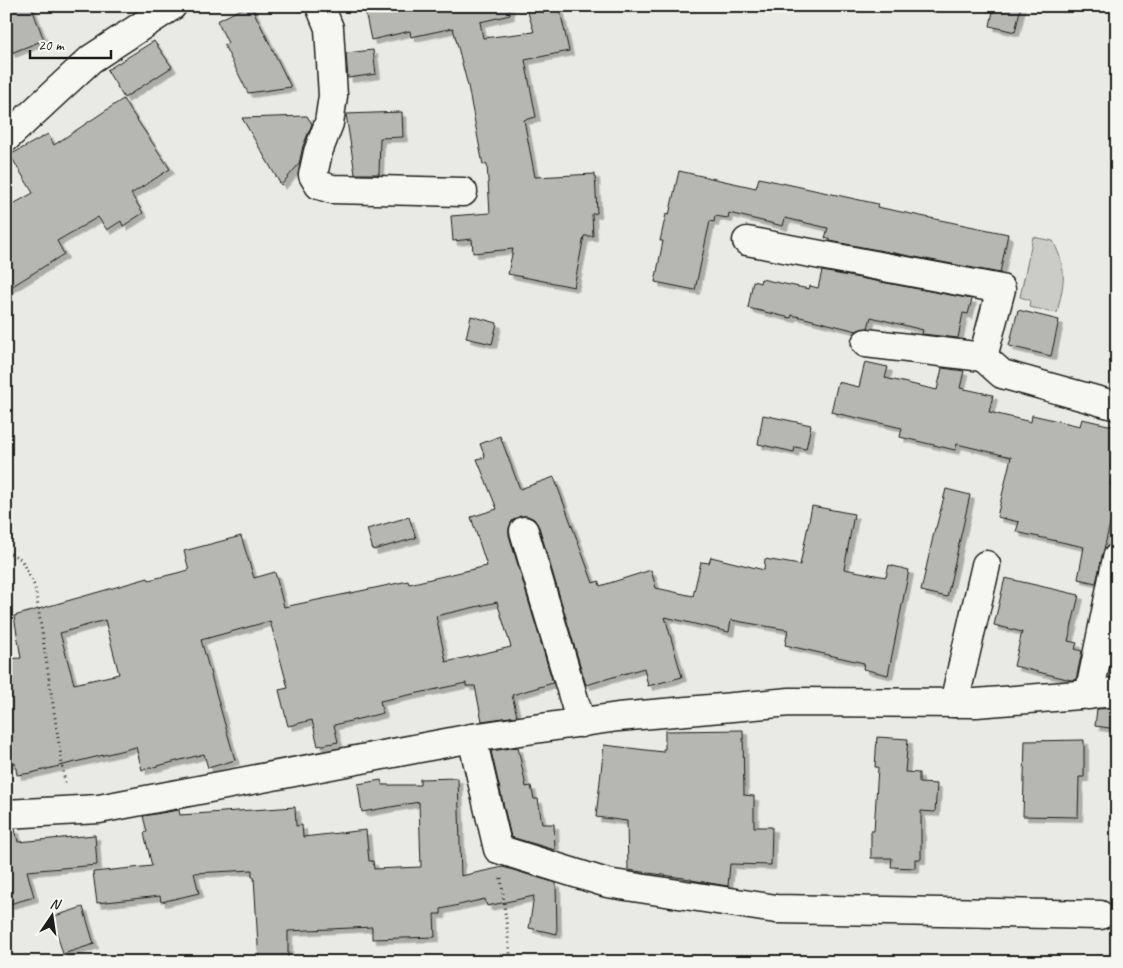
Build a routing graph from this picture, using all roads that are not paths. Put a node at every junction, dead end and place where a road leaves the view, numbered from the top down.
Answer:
1 (172, 6) edge
2 (320, 6) edge
3 (6, 138) edge
4 (463, 192) dead end
5 (747, 241) dead end
6 (866, 343) dead end
7 (984, 357) junction
8 (1117, 406) edge
9 (524, 531) dead end
10 (1117, 558) edge
11 (986, 565) dead end
12 (1117, 692) edge
13 (1088, 695) junction
14 (954, 703) junction
15 (581, 723) junction
16 (472, 738) junction
17 (6, 814) edge
18 (1100, 915) dead end

1 - 3 street
2 - 4 street
5 - 7 street
6 - 7 street
7 - 8 street
9 - 15 street
10 - 13 street
11 - 14 street
12 - 13 street
13 - 14 street
14 - 15 street
15 - 16 street
16 - 17 street
16 - 18 street

